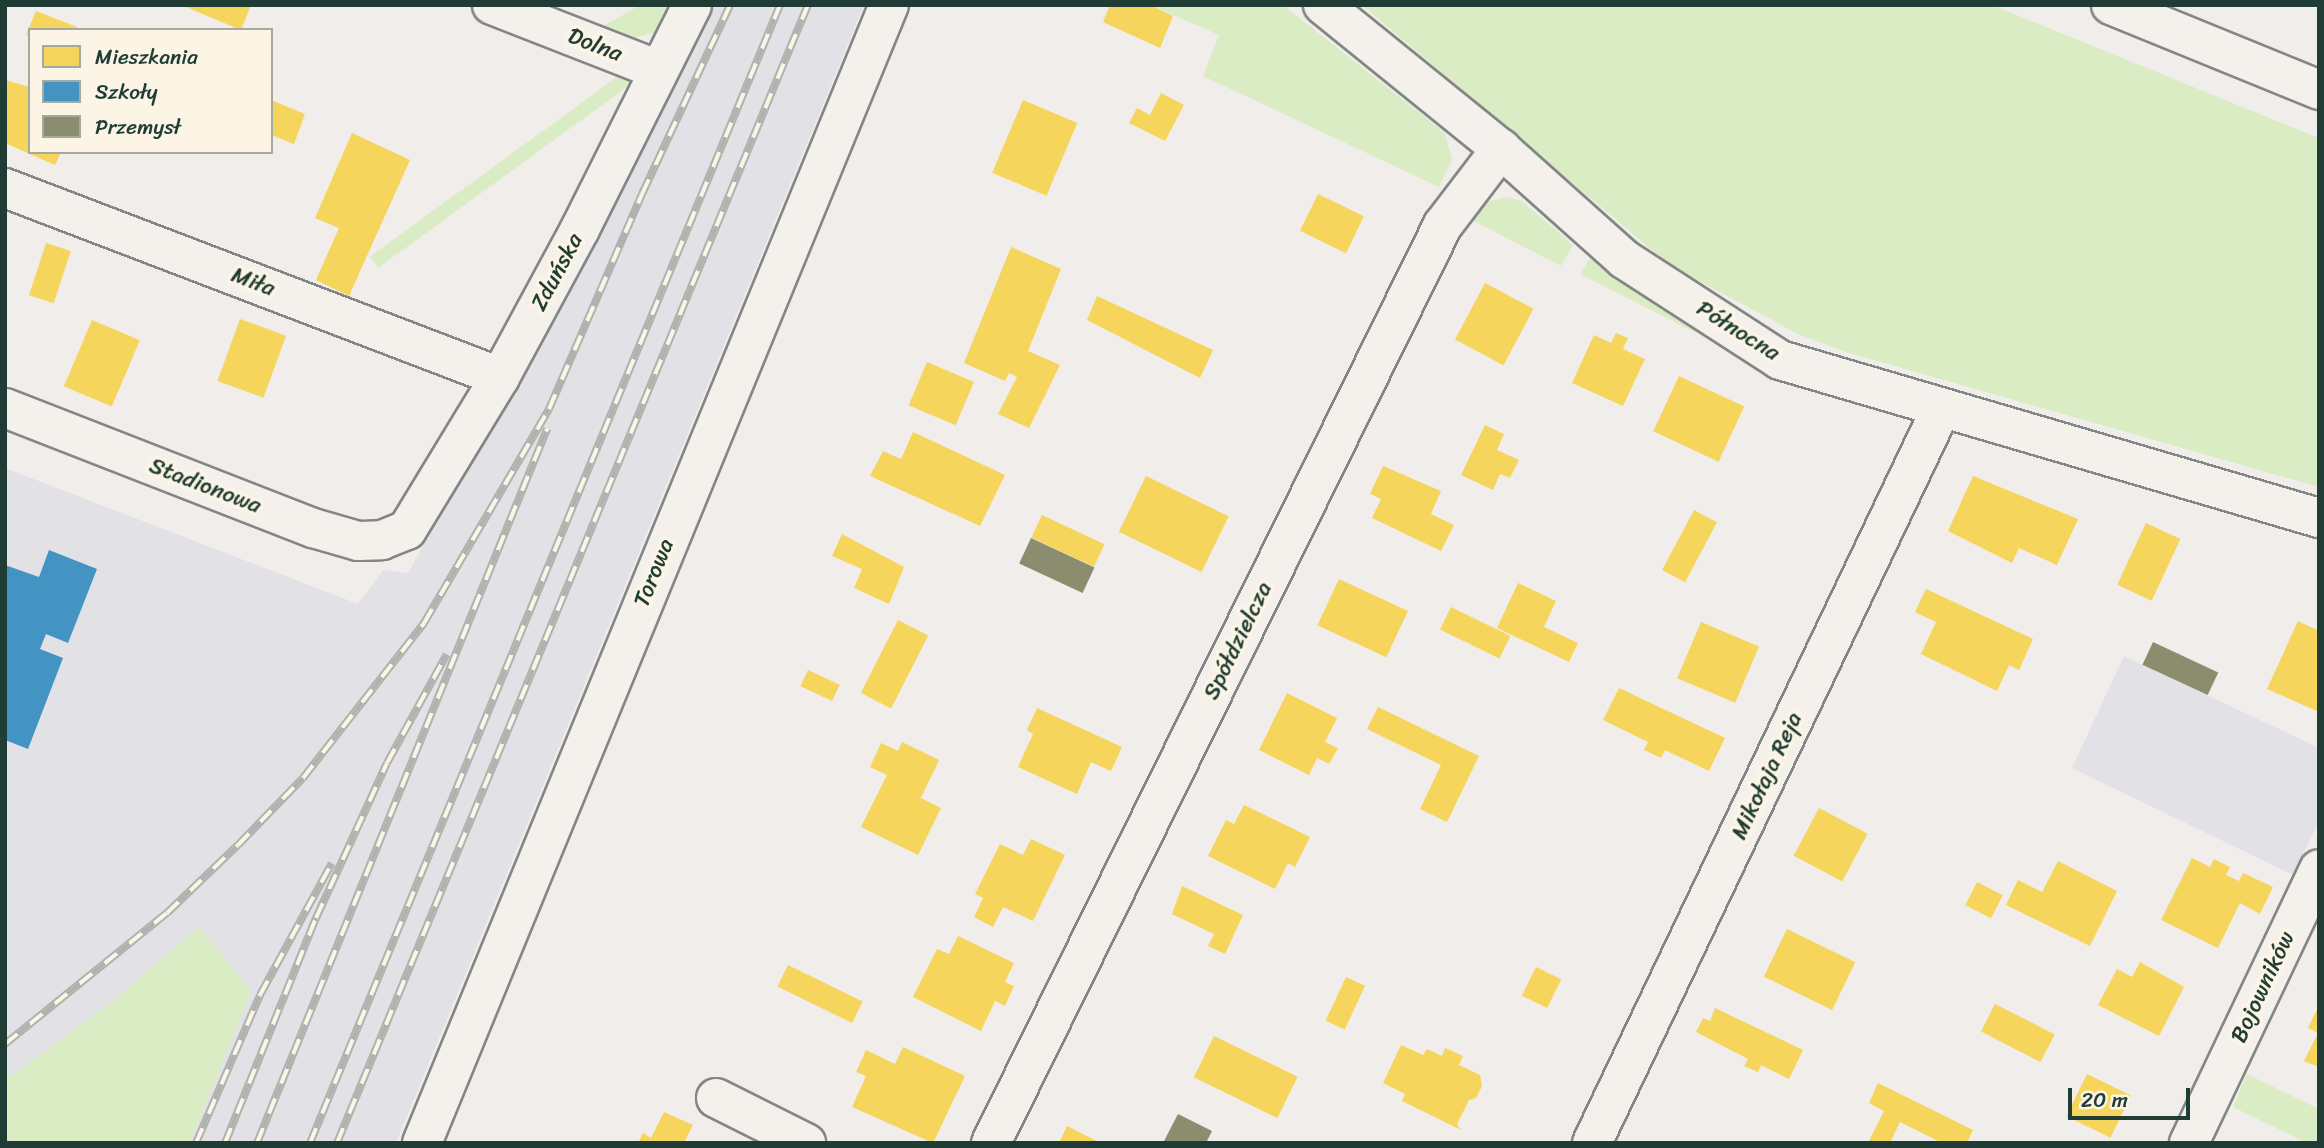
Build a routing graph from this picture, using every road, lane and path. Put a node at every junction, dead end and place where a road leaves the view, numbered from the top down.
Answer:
1 (492, 5) edge
2 (692, 5) edge
3 (889, 5) edge
4 (1323, 5) edge
5 (2111, 5) edge
6 (659, 70) junction
7 (2319, 90) edge
8 (1501, 149) junction
9 (5, 188) edge
10 (500, 377) junction
11 (5, 408) edge
12 (1941, 409) junction
13 (2319, 518) edge
14 (407, 530) joint
15 (2319, 869) edge
16 (716, 1098) dead end
17 (422, 1143) edge
18 (806, 1143) edge
19 (991, 1143) edge
20 (1592, 1143) edge
21 (2189, 1143) edge

1 - 6 street, Dolna
2 - 6 street, Zduńska
3 - 17 street, Torowa
4 - 8 street, Północna
5 - 7 street
6 - 10 street, Zduńska
8 - 12 street, Północna
8 - 19 street, Spółdzielcza
9 - 10 street, Miła
10 - 14 street, Zduńska
11 - 14 street, Stadionowa
12 - 13 street, Północna
12 - 20 street, Mikołaja Reja
15 - 21 street, Bojowników
16 - 18 street

